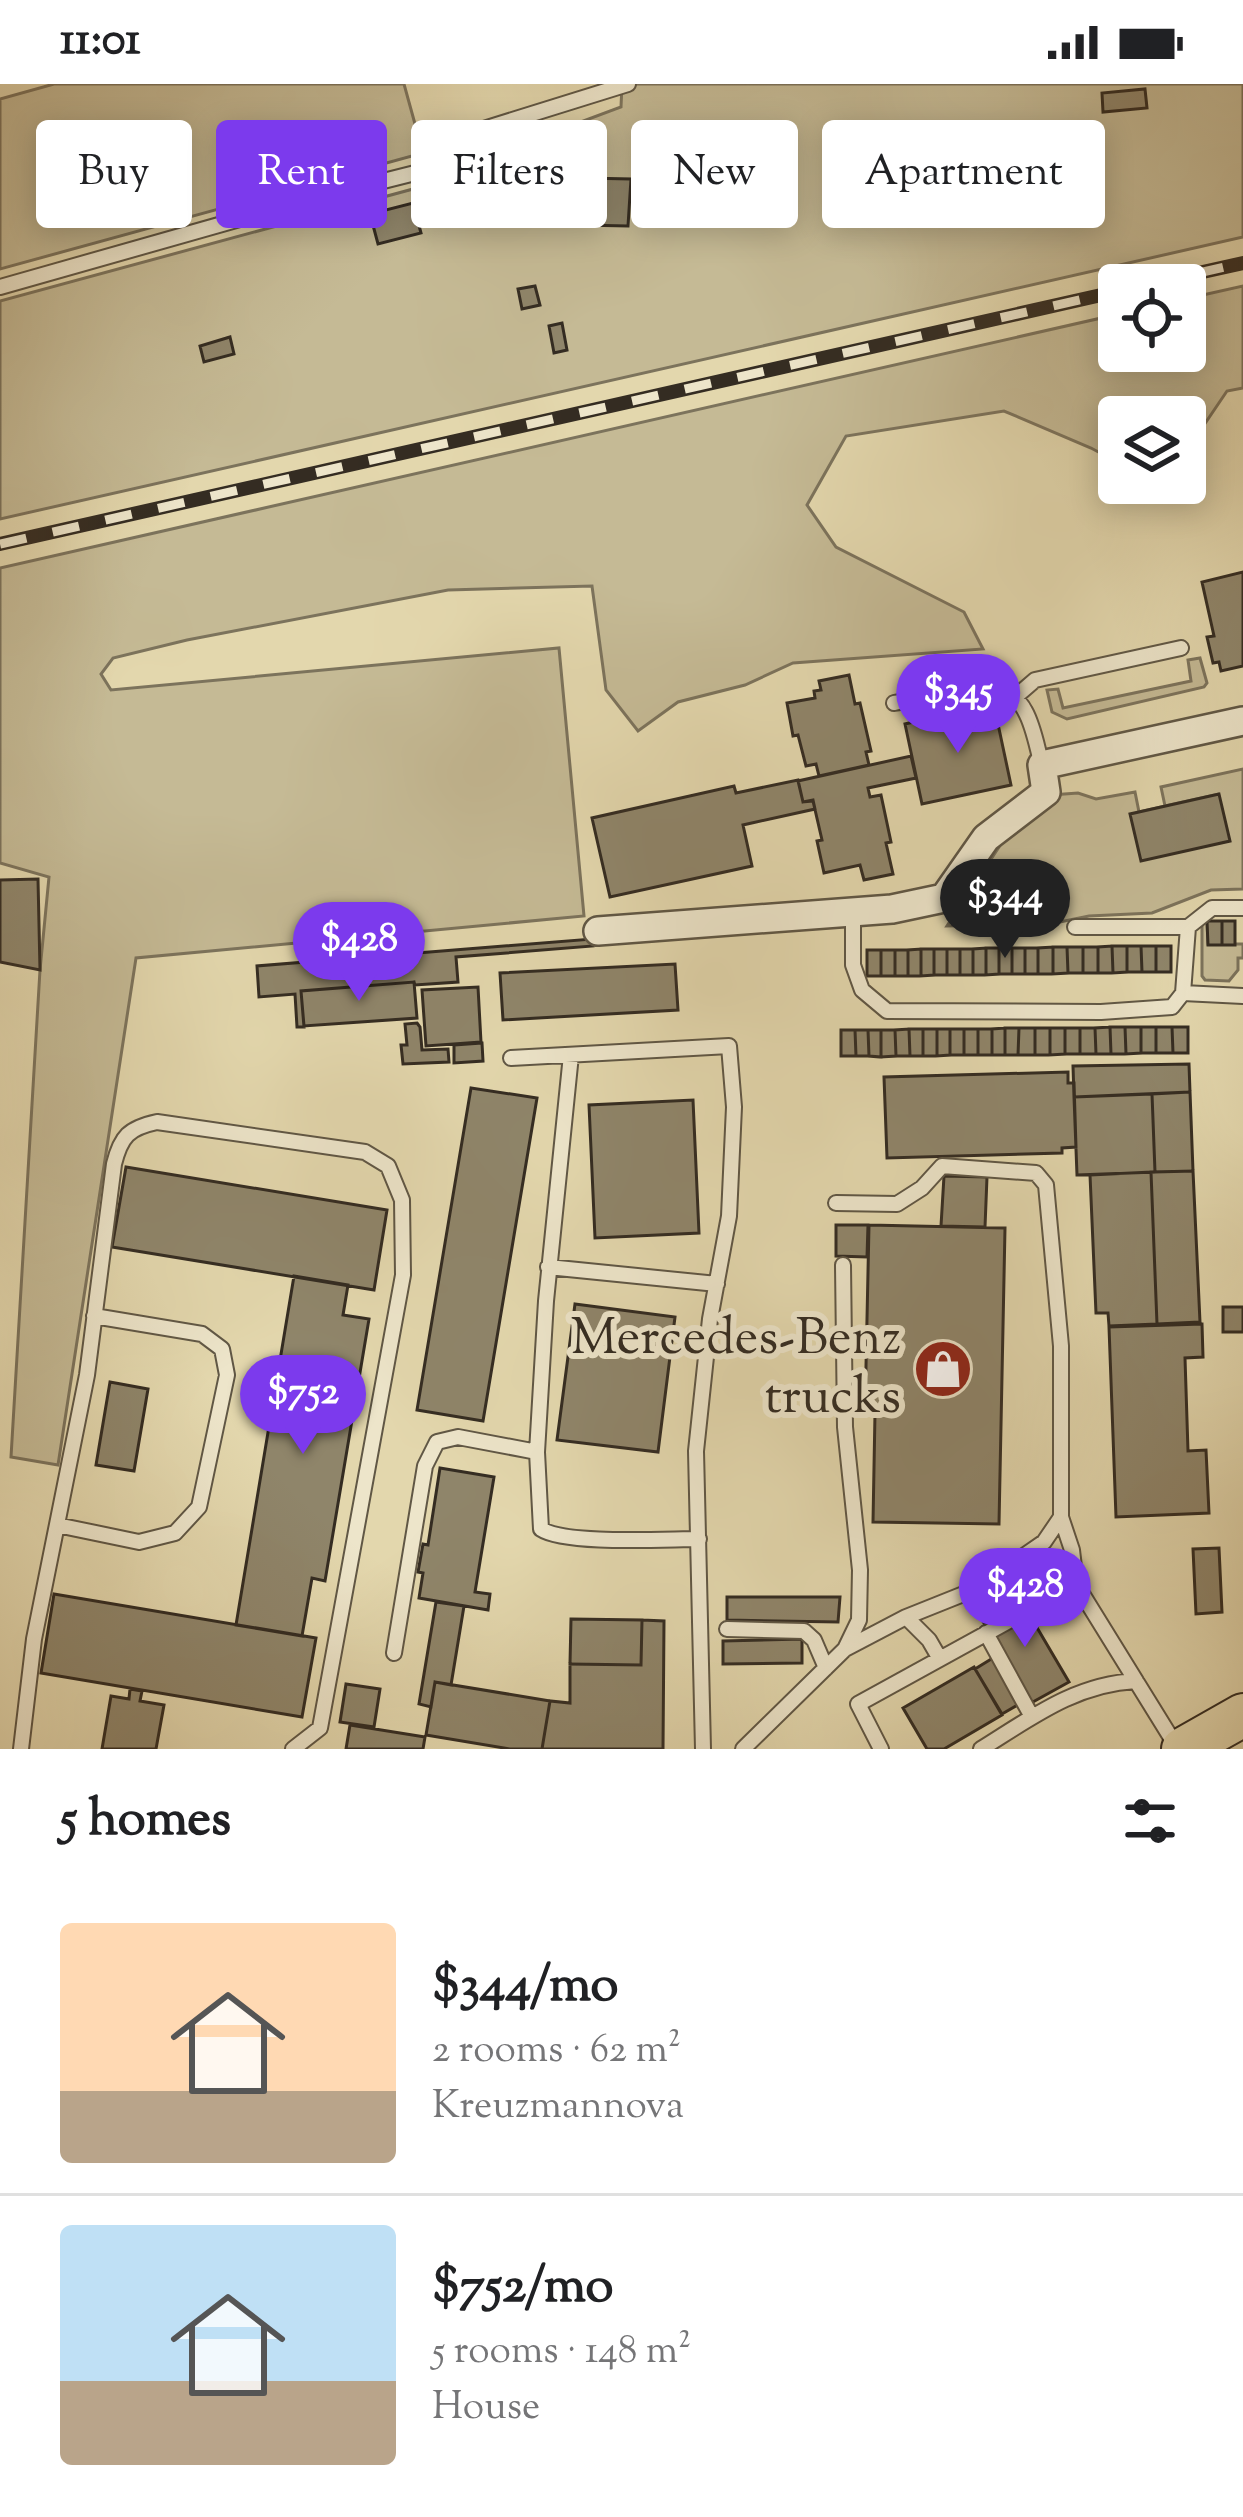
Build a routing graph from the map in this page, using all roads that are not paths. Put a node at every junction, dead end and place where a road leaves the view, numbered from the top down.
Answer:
1 (628, 84) edge
2 (0, 286) edge
3 (1181, 647) dead end
4 (1013, 699) junction
5 (894, 704) dead end
6 (1243, 721) edge
7 (1042, 765) junction
8 (1243, 908) edge
9 (853, 912) junction
10 (1075, 927) dead end
11 (1189, 927) junction
12 (598, 931) dead end
13 (1183, 993) junction
14 (1243, 996) edge
15 (571, 1055) junction
16 (512, 1058) dead end
17 (836, 1204) dead end
18 (843, 1265) dead end
19 (548, 1267) junction
20 (716, 1284) junction
21 (94, 1316) junction
22 (537, 1453) junction
23 (1061, 1517) junction
24 (57, 1525) junction
25 (699, 1539) junction
26 (1076, 1584) junction
27 (906, 1617) junction
28 (728, 1629) dead end
29 (986, 1634) junction
30 (845, 1649) junction
31 (394, 1653) dead end
32 (940, 1659) junction
33 (826, 1668) junction
34 (1136, 1681) junction
35 (1243, 1714) edge
36 (1032, 1717) junction
37 (21, 1749) edge
38 (295, 1749) edge
39 (703, 1749) edge
40 (742, 1749) edge
41 (880, 1749) edge
42 (981, 1749) edge
43 (1180, 1749) edge

1 - 2 lane
3 - 4 lane
4 - 5 lane
4 - 7 lane
6 - 7 street
7 - 9 street
8 - 11 lane
9 - 12 street
9 - 13 lane
10 - 11 lane
11 - 13 lane
13 - 14 lane
15 - 16 lane
15 - 19 lane
15 - 20 lane
17 - 23 lane
18 - 30 lane
19 - 20 lane
19 - 22 lane
20 - 25 lane
21 - 24 lane
21 - 24 lane
21 - 38 lane
22 - 25 lane
22 - 31 lane
23 - 26 lane
23 - 27 lane
24 - 37 lane
25 - 39 lane
26 - 29 lane
26 - 34 lane
27 - 30 lane
27 - 32 lane
28 - 33 lane
29 - 32 lane
29 - 36 lane
30 - 33 lane
32 - 41 lane
33 - 40 lane
34 - 36 lane
34 - 43 lane
35 - 43 main road
36 - 42 lane

